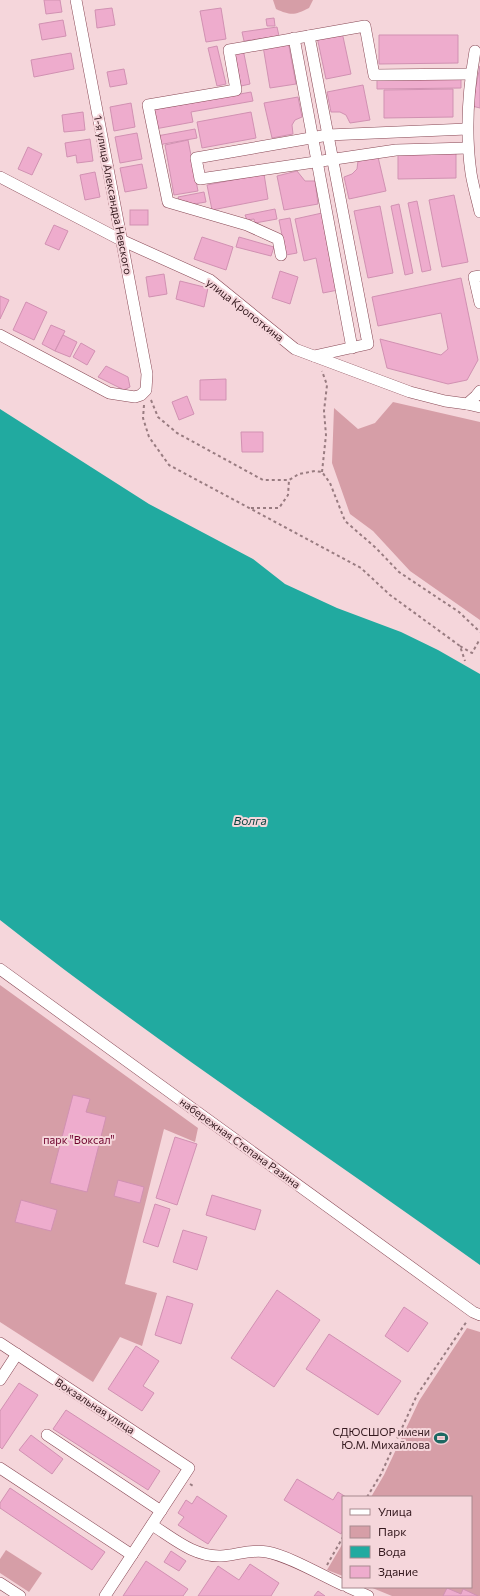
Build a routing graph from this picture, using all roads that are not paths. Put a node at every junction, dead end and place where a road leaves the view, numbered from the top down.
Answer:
1 (76, 0) edge
2 (309, 36) junction
3 (294, 38) junction
4 (475, 51) dead end
5 (471, 74) junction
6 (467, 129) junction
7 (328, 135) junction
8 (313, 138) junction
9 (468, 148) junction
10 (332, 159) junction
11 (317, 162) junction
12 (0, 177) edge
13 (480, 212) edge
14 (121, 240) junction
15 (282, 255) dead end
16 (480, 276) edge
17 (480, 304) edge
18 (0, 335) edge
19 (352, 348) junction
20 (313, 356) junction
21 (480, 391) edge
22 (467, 404) junction
23 (480, 406) edge
24 (0, 969) edge
25 (477, 1314) edge
26 (0, 1343) edge
27 (17, 1354) junction
28 (0, 1380) edge
29 (47, 1436) dead end
30 (0, 1468) edge
31 (161, 1511) junction
32 (152, 1525) junction
33 (132, 1555) junction
34 (0, 1583) edge
35 (342, 1585) edge
36 (350, 1588) edge
37 (20, 1596) edge
38 (105, 1596) edge
39 (368, 1596) edge

1 - 14 street, 1-я улица Александра Невского
2 - 3 street
2 - 5 street
2 - 7 street
3 - 8 street
3 - 15 street
4 - 5 street
5 - 6 street
6 - 7 street
6 - 9 street
7 - 8 street
7 - 10 street
8 - 11 street
8 - 11 street
9 - 10 street
9 - 13 street
10 - 11 street
10 - 19 street
11 - 19 street
12 - 14 street, улица Кропоткина
14 - 18 street, 1-я улица Александра Невского
14 - 20 street, улица Кропоткина
16 - 17 street
19 - 20 street
20 - 22 street, улица Кропоткина
21 - 22 street
22 - 23 street, улица Кропоткина
24 - 25 street, набережная Степана Разина
26 - 27 street, Вокзальная улица
27 - 28 street
27 - 31 street, Вокзальная улица
29 - 31 street
30 - 33 street
31 - 32 street
32 - 33 street
32 - 35 street
33 - 38 street
34 - 37 street
36 - 39 street

